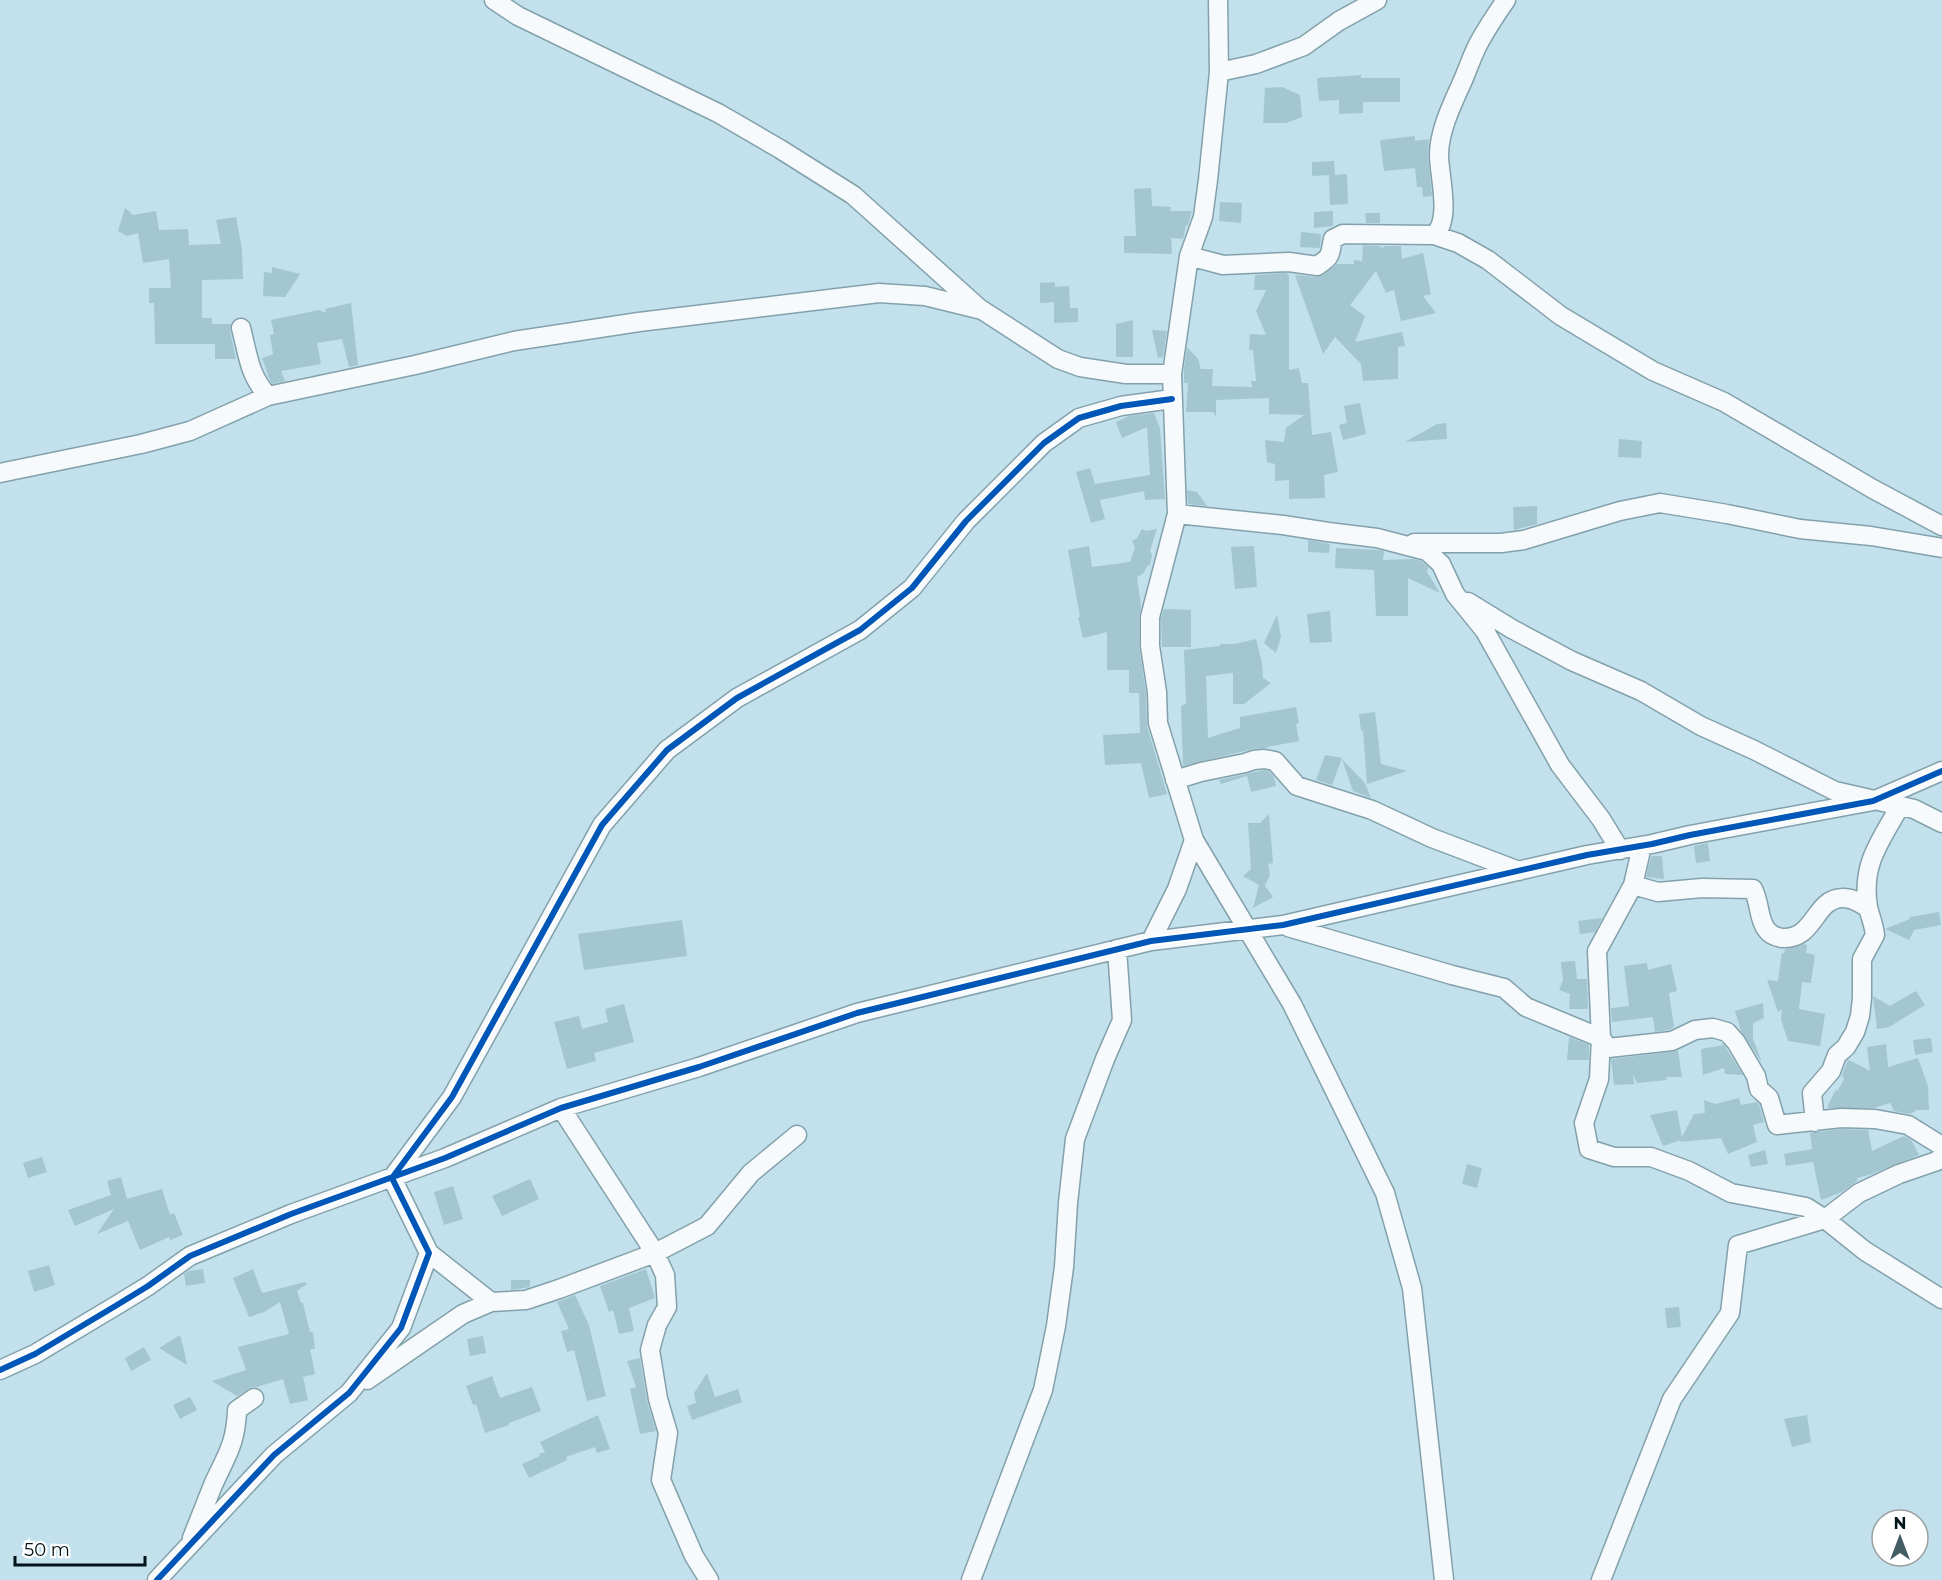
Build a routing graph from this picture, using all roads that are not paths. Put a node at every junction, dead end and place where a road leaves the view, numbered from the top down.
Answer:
1 (494, 0) edge
2 (1218, 0) edge
3 (1377, 0) edge
4 (1506, 0) edge
5 (1219, 72) junction
6 (1434, 235) junction
7 (1189, 256) junction
8 (982, 310) junction
9 (241, 328) dead end
10 (1173, 374) junction
11 (268, 396) junction
12 (1173, 399) junction
13 (0, 473) edge
14 (1177, 514) junction
15 (1942, 526) edge
16 (1394, 543) junction
17 (1942, 548) edge
18 (1455, 594) junction
19 (1942, 771) edge
20 (1175, 780) junction
21 (1873, 801) junction
22 (1900, 806) junction
23 (1939, 820) edge
24 (1194, 840) junction
25 (1642, 846) junction
26 (1620, 850) junction
27 (1520, 871) junction
28 (1634, 885) junction
29 (1868, 908) junction
30 (1283, 925) junction
31 (1246, 929) junction
32 (1151, 941) junction
33 (1117, 949) junction
34 (1601, 1038) junction
35 (561, 1107) junction
36 (1815, 1122) junction
37 (797, 1135) dead end
38 (1942, 1146) edge
39 (1942, 1156) edge
40 (392, 1178) junction
41 (1825, 1219) junction
42 (429, 1253) junction
43 (655, 1253) junction
44 (1942, 1299) edge
45 (490, 1302) junction
46 (0, 1370) edge
47 (349, 1393) junction
48 (254, 1398) dead end
49 (188, 1548) junction
50 (157, 1580) edge
51 (172, 1580) edge
52 (709, 1580) edge
53 (971, 1580) edge
54 (1444, 1580) edge
55 (1601, 1580) edge

1 - 8 street
2 - 5 street
3 - 5 street
4 - 6 street
5 - 7 street
6 - 7 street
6 - 15 street
7 - 10 street
8 - 10 street
8 - 11 street
9 - 11 street
10 - 12 street
11 - 13 street
12 - 14 street
12 - 40 street
14 - 16 street
14 - 20 street
16 - 17 street
16 - 18 street
18 - 21 street
18 - 26 street
19 - 21 street
20 - 24 street
20 - 27 street
21 - 22 street
21 - 25 street
22 - 23 street
22 - 29 street
24 - 31 street
24 - 32 street
25 - 26 street
25 - 28 street
26 - 27 street
27 - 30 street
28 - 29 street
28 - 34 street
29 - 36 street
30 - 31 street
30 - 34 street
31 - 32 street
31 - 54 street
32 - 33 street
33 - 35 street
33 - 53 street
34 - 36 street
34 - 41 street
35 - 40 street
35 - 43 street
36 - 38 street
37 - 43 street
39 - 41 street
40 - 42 street
40 - 46 street
41 - 44 street
41 - 55 street
42 - 45 street
42 - 47 street
43 - 45 street
43 - 52 street
45 - 47 street
47 - 49 street
48 - 49 street
49 - 50 street
49 - 51 street

